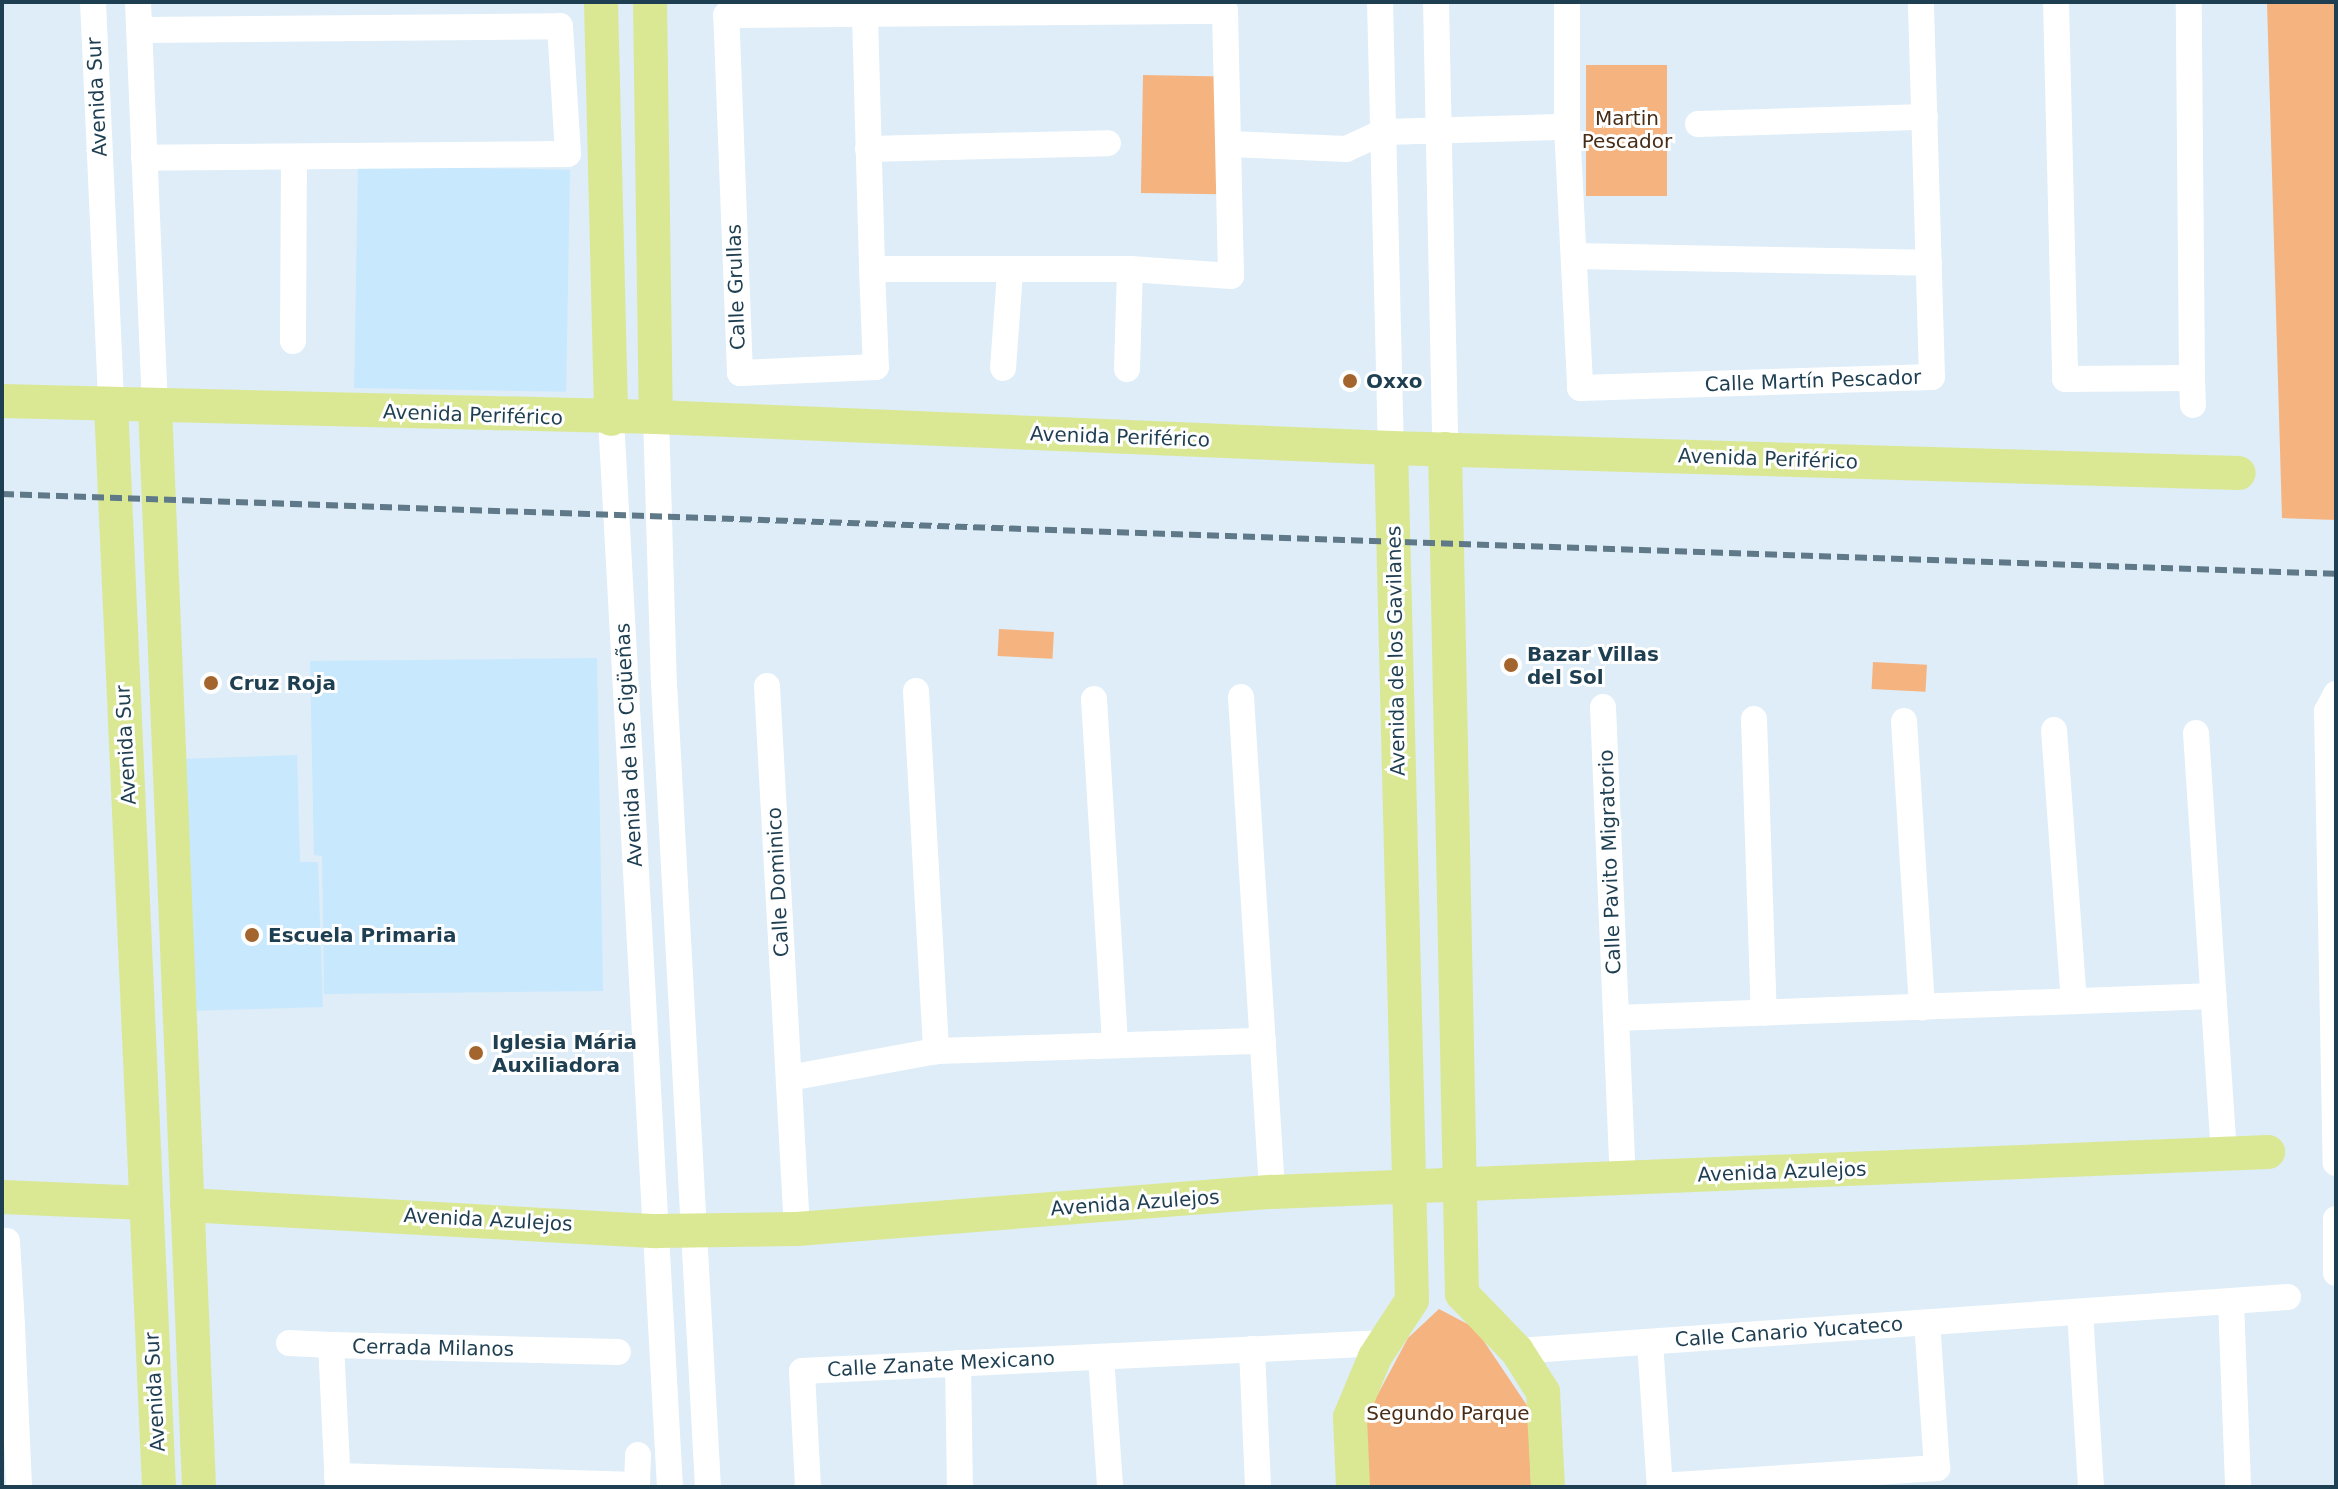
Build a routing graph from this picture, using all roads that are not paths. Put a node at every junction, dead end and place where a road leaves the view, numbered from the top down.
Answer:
1 (93, 2) edge
2 (138, 2) edge
3 (601, 2) edge
4 (650, 2) edge
5 (1380, 2) edge
6 (1436, 2) edge
7 (1567, 2) edge
8 (1921, 2) edge
9 (2056, 2) edge
10 (2189, 2) edge
11 (1225, 7) edge
12 (726, 8) edge
13 (865, 16) junction
14 (139, 30) junction
15 (1925, 117) junction
16 (1698, 124) dead end
17 (1567, 127) junction
18 (1439, 131) junction
19 (1383, 132) junction
20 (1108, 143) dead end
21 (1230, 144) junction
22 (868, 149) junction
23 (294, 157) junction
24 (144, 158) junction
25 (1574, 256) junction
26 (1929, 263) junction
27 (872, 269) junction
28 (1130, 269) junction
29 (1010, 272) junction
30 (293, 341) dead end
31 (1003, 368) dead end
32 (1127, 369) dead end
33 (2192, 378) junction
34 (2, 401) edge
35 (111, 405) junction
36 (2193, 405) dead end
37 (155, 406) junction
38 (656, 417) junction
39 (611, 419) junction
40 (1391, 448) junction
41 (1445, 449) junction
42 (2239, 473) dead end
43 (1449, 643) junction
44 (1396, 644) junction
45 (165, 668) junction
46 (122, 669) junction
47 (767, 686) dead end
48 (916, 691) dead end
49 (2336, 694) edge
50 (1241, 697) dead end
51 (1094, 699) dead end
52 (1603, 707) dead end
53 (1754, 719) dead end
54 (1904, 721) dead end
55 (2054, 730) dead end
56 (2196, 733) dead end
57 (2214, 996) junction
58 (2074, 1001) junction
59 (1922, 1007) junction
60 (1764, 1013) junction
61 (1616, 1018) junction
62 (1263, 1041) junction
63 (1115, 1045) junction
64 (936, 1051) junction
65 (789, 1078) junction
66 (2268, 1152) dead end
67 (2224, 1154) junction
68 (2336, 1163) edge
69 (1623, 1178) junction
70 (1459, 1185) junction
71 (1409, 1187) junction
72 (1272, 1192) junction
73 (2, 1197) edge
74 (146, 1203) junction
75 (187, 1205) junction
76 (2336, 1219) edge
77 (797, 1229) junction
78 (656, 1231) junction
79 (694, 1231) junction
80 (7, 1241) dead end
81 (2336, 1273) edge
82 (1462, 1294) junction
83 (2288, 1297) dead end
84 (1412, 1300) junction
85 (2231, 1302) junction
86 (2080, 1312) junction
87 (1927, 1323) junction
88 (7, 1326) edge
89 (1650, 1342) junction
90 (289, 1343) dead end
91 (1384, 1343) junction
92 (331, 1345) junction
93 (1252, 1349) junction
94 (1517, 1351) junction
95 (618, 1352) dead end
96 (1101, 1357) junction
97 (958, 1363) junction
98 (638, 1455) dead end
99 (338, 1481) edge
100 (19, 1487) edge
101 (159, 1487) edge
102 (199, 1487) edge
103 (670, 1487) edge
104 (708, 1487) edge
105 (808, 1487) edge
106 (960, 1487) edge
107 (1110, 1487) edge
108 (1258, 1487) edge
109 (1353, 1487) edge
110 (1548, 1487) edge
111 (1660, 1487) edge
112 (2091, 1487) edge
113 (2238, 1487) edge

1 - 35 street, Avenida Sur
2 - 14 street, Avenida Sur
3 - 39 main road, Avenida de las Cigüeñas
4 - 38 main road, Avenida de las Cigüeñas
5 - 19 street, Avenida de los Gavilanes
6 - 18 street
7 - 17 street, Calle Martín Pescador
8 - 15 street, Calle Martín Pescador
9 - 33 street
10 - 33 street
11 - 13 street, Calle Grullas
11 - 21 street, Calle Grullas
12 - 13 street, Calle Grullas
12 - 27 street, Calle Grullas
13 - 22 street, Calle Grullas
14 - 23 street
14 - 24 street, Avenida Sur
15 - 16 street
15 - 26 street, Calle Martín Pescador
17 - 18 street
17 - 25 street, Calle Martín Pescador
18 - 19 street
18 - 41 street
19 - 21 street
19 - 40 street, Avenida de los Gavilanes
20 - 22 street
21 - 28 street, Calle Grullas
22 - 27 street, Calle Grullas
23 - 24 street
23 - 30 street
24 - 37 street, Avenida Sur
25 - 26 street
25 - 26 street, Calle Martín Pescador
27 - 29 street, Calle Grullas
28 - 29 street, Calle Grullas
28 - 32 street
29 - 31 street
33 - 36 street
34 - 35 main road, Avenida Periférico
35 - 37 main road, Avenida Periférico
35 - 46 main road, Avenida Sur
37 - 39 main road, Avenida Periférico
37 - 45 main road, Avenida Sur
38 - 39 main road, Avenida Periférico
38 - 40 main road, Avenida Periférico
38 - 79 street, Avenida de las Cigüeñas
39 - 78 street, Avenida de las Cigüeñas
40 - 41 main road, Avenida Periférico
40 - 44 main road, Avenida de los Gavilanes
41 - 42 main road, Avenida Periférico
41 - 43 main road
43 - 44 main road
43 - 70 main road
44 - 71 main road, Avenida de los Gavilanes
45 - 46 main road
45 - 75 main road, Avenida Sur
46 - 74 main road, Avenida Sur
47 - 65 street, Calle Dominico
48 - 64 street
49 - 68 street
50 - 62 street
51 - 63 street
52 - 61 street, Calle Pavito Migratorio
53 - 60 street
54 - 59 street
55 - 58 street
56 - 57 street
57 - 58 street
57 - 67 street
58 - 59 street
59 - 60 street
60 - 61 street
61 - 69 street, Calle Pavito Migratorio
62 - 63 street
62 - 72 street
63 - 64 street
64 - 65 street
65 - 77 street, Calle Dominico
66 - 67 main road, Avenida Azulejos
67 - 69 main road, Avenida Azulejos
69 - 70 main road, Avenida Azulejos
70 - 71 main road, Avenida Azulejos
70 - 82 main road
71 - 72 main road, Avenida Azulejos
71 - 84 main road, Avenida de los Gavilanes
72 - 77 main road, Avenida Azulejos
73 - 74 main road, Avenida Azulejos
74 - 75 street, Avenida Azulejos
74 - 101 main road, Avenida Sur
75 - 78 main road, Avenida Azulejos
75 - 102 main road, Avenida Sur
76 - 81 street
77 - 79 main road, Avenida Azulejos
78 - 79 main road, Avenida Azulejos
78 - 103 street, Avenida de las Cigüeñas
79 - 104 street, Avenida de las Cigüeñas
80 - 88 street
82 - 84 main road
82 - 94 main road
83 - 85 street, Calle Canario Yucateco
84 - 91 main road
85 - 86 street, Calle Canario Yucateco
85 - 113 street
86 - 87 street, Calle Canario Yucateco
86 - 112 street
87 - 89 street, Calle Canario Yucateco
87 - 111 street, Calle Canario Yucateco
88 - 100 street
89 - 94 street, Calle Canario Yucateco
89 - 111 street, Calle Canario Yucateco
90 - 92 street
91 - 93 street, Calle Zanate Mexicano
91 - 109 main road
92 - 95 street, Cerrada Milanos
92 - 99 street, Cerrada Milanos
93 - 96 street, Calle Zanate Mexicano
93 - 108 street
94 - 110 main road
96 - 97 street, Calle Zanate Mexicano
96 - 107 street
97 - 105 street, Calle Zanate Mexicano
97 - 106 street
98 - 99 street, Cerrada Milanos

